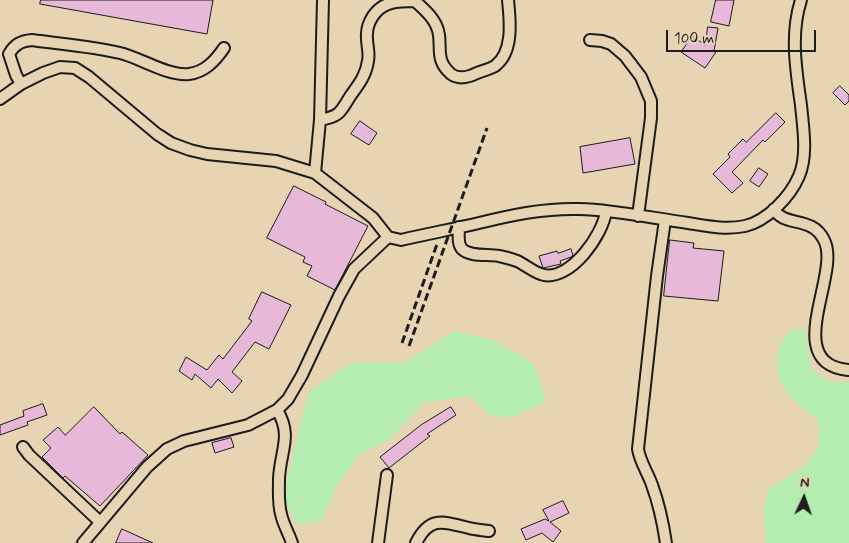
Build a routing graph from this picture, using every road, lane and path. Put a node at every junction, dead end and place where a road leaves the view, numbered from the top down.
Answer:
1 (323, 0) edge
2 (508, 0) edge
3 (801, 0) edge
4 (590, 40) dead end
5 (224, 48) dead end
6 (21, 84) junction
7 (0, 100) edge
8 (320, 120) junction
9 (315, 173) junction
10 (774, 209) junction
11 (606, 211) junction
12 (638, 216) junction
13 (665, 220) junction
14 (459, 227) junction
15 (388, 237) junction
16 (848, 370) dead end
17 (277, 410) junction
18 (23, 447) dead end
19 (387, 475) dead end
20 (100, 522) junction
21 (490, 531) dead end
22 (83, 543) edge
23 (292, 543) edge
24 (378, 543) edge
25 (416, 543) edge
26 (666, 543) edge

1 - 8 street
2 - 8 street
3 - 10 street
4 - 12 street
5 - 6 street
6 - 7 street
6 - 9 street
8 - 9 street
9 - 15 street
10 - 13 street
10 - 16 street
11 - 12 street
11 - 14 street
11 - 14 street
12 - 13 street
13 - 26 street
14 - 15 street
15 - 17 street
17 - 20 street
17 - 23 street
18 - 20 street
19 - 24 street
20 - 22 street
21 - 25 street

